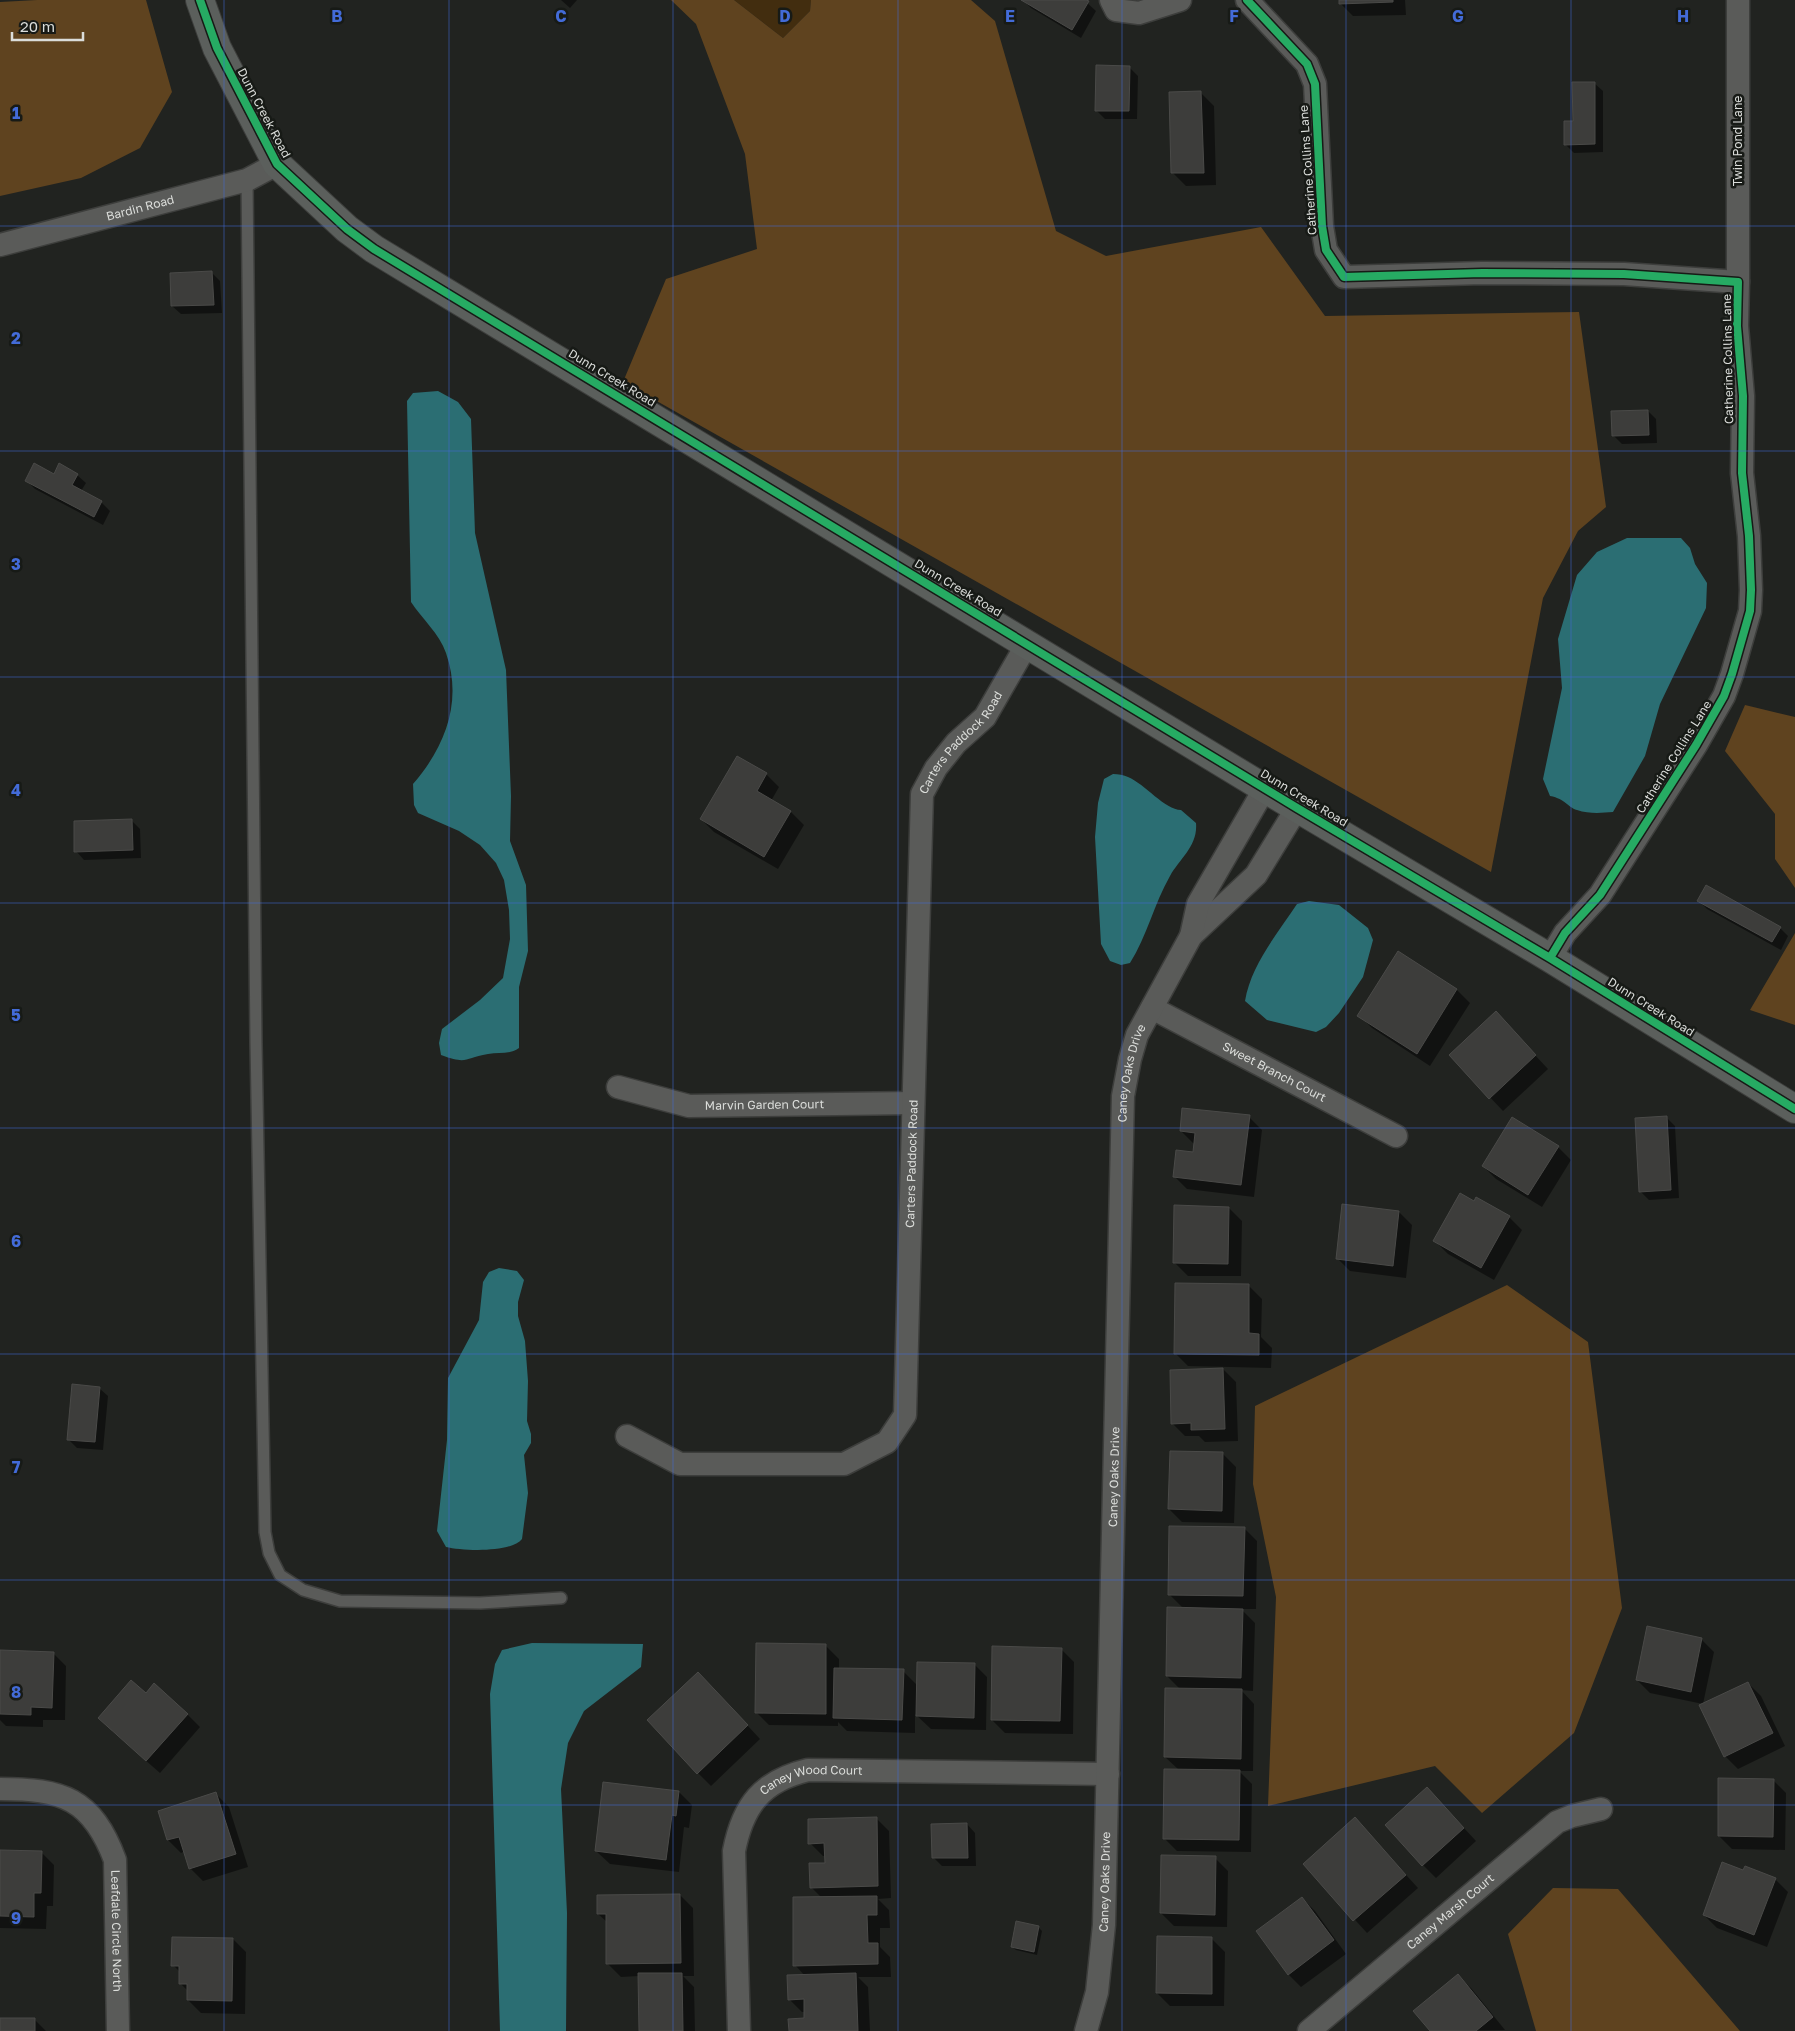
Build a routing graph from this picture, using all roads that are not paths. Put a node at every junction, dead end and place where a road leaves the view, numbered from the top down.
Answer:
1 (200, 0) edge
2 (1111, 0) edge
3 (1180, 0) edge
4 (1738, 0) edge
5 (1244, 1) edge
6 (277, 164) junction
7 (247, 180) junction
8 (0, 245) edge
9 (1738, 282) junction
10 (1027, 644) junction
11 (1265, 788) junction
12 (1297, 808) junction
13 (1191, 936) junction
14 (1550, 958) junction
15 (1152, 1008) junction
16 (618, 1087) dead end
17 (913, 1103) junction
18 (1795, 1109) edge
19 (1396, 1136) dead end
20 (627, 1436) dead end
21 (561, 1598) dead end
22 (1108, 1774) junction
23 (0, 1789) edge
24 (1601, 1809) dead end
25 (118, 2031) edge
26 (739, 2031) edge
27 (1087, 2031) edge
28 (1309, 2031) edge

1 - 6 street, Dunn Creek Road
2 - 3 street
4 - 9 street, Twin Pond Lane
5 - 9 street, Catherine Collins Lane
6 - 7 street, Bardin Road
6 - 10 street, Dunn Creek Road
7 - 8 street, Bardin Road
7 - 21 lane
9 - 14 street, Catherine Collins Lane
10 - 11 street, Dunn Creek Road
10 - 17 street, Carters Paddock Road
11 - 12 street, Dunn Creek Road
11 - 13 street, Caney Oaks Drive
12 - 13 street, Caney Oaks Drive
12 - 14 street, Dunn Creek Road
13 - 15 street, Caney Oaks Drive
14 - 18 street, Dunn Creek Road
15 - 19 street, Sweet Branch Court
15 - 22 street, Caney Oaks Drive
16 - 17 street, Marvin Garden Court
17 - 20 street, Carters Paddock Road
22 - 26 street, Caney Wood Court
22 - 27 street, Caney Oaks Drive
23 - 25 street, Leafdale Circle North
24 - 28 street, Caney Marsh Court

